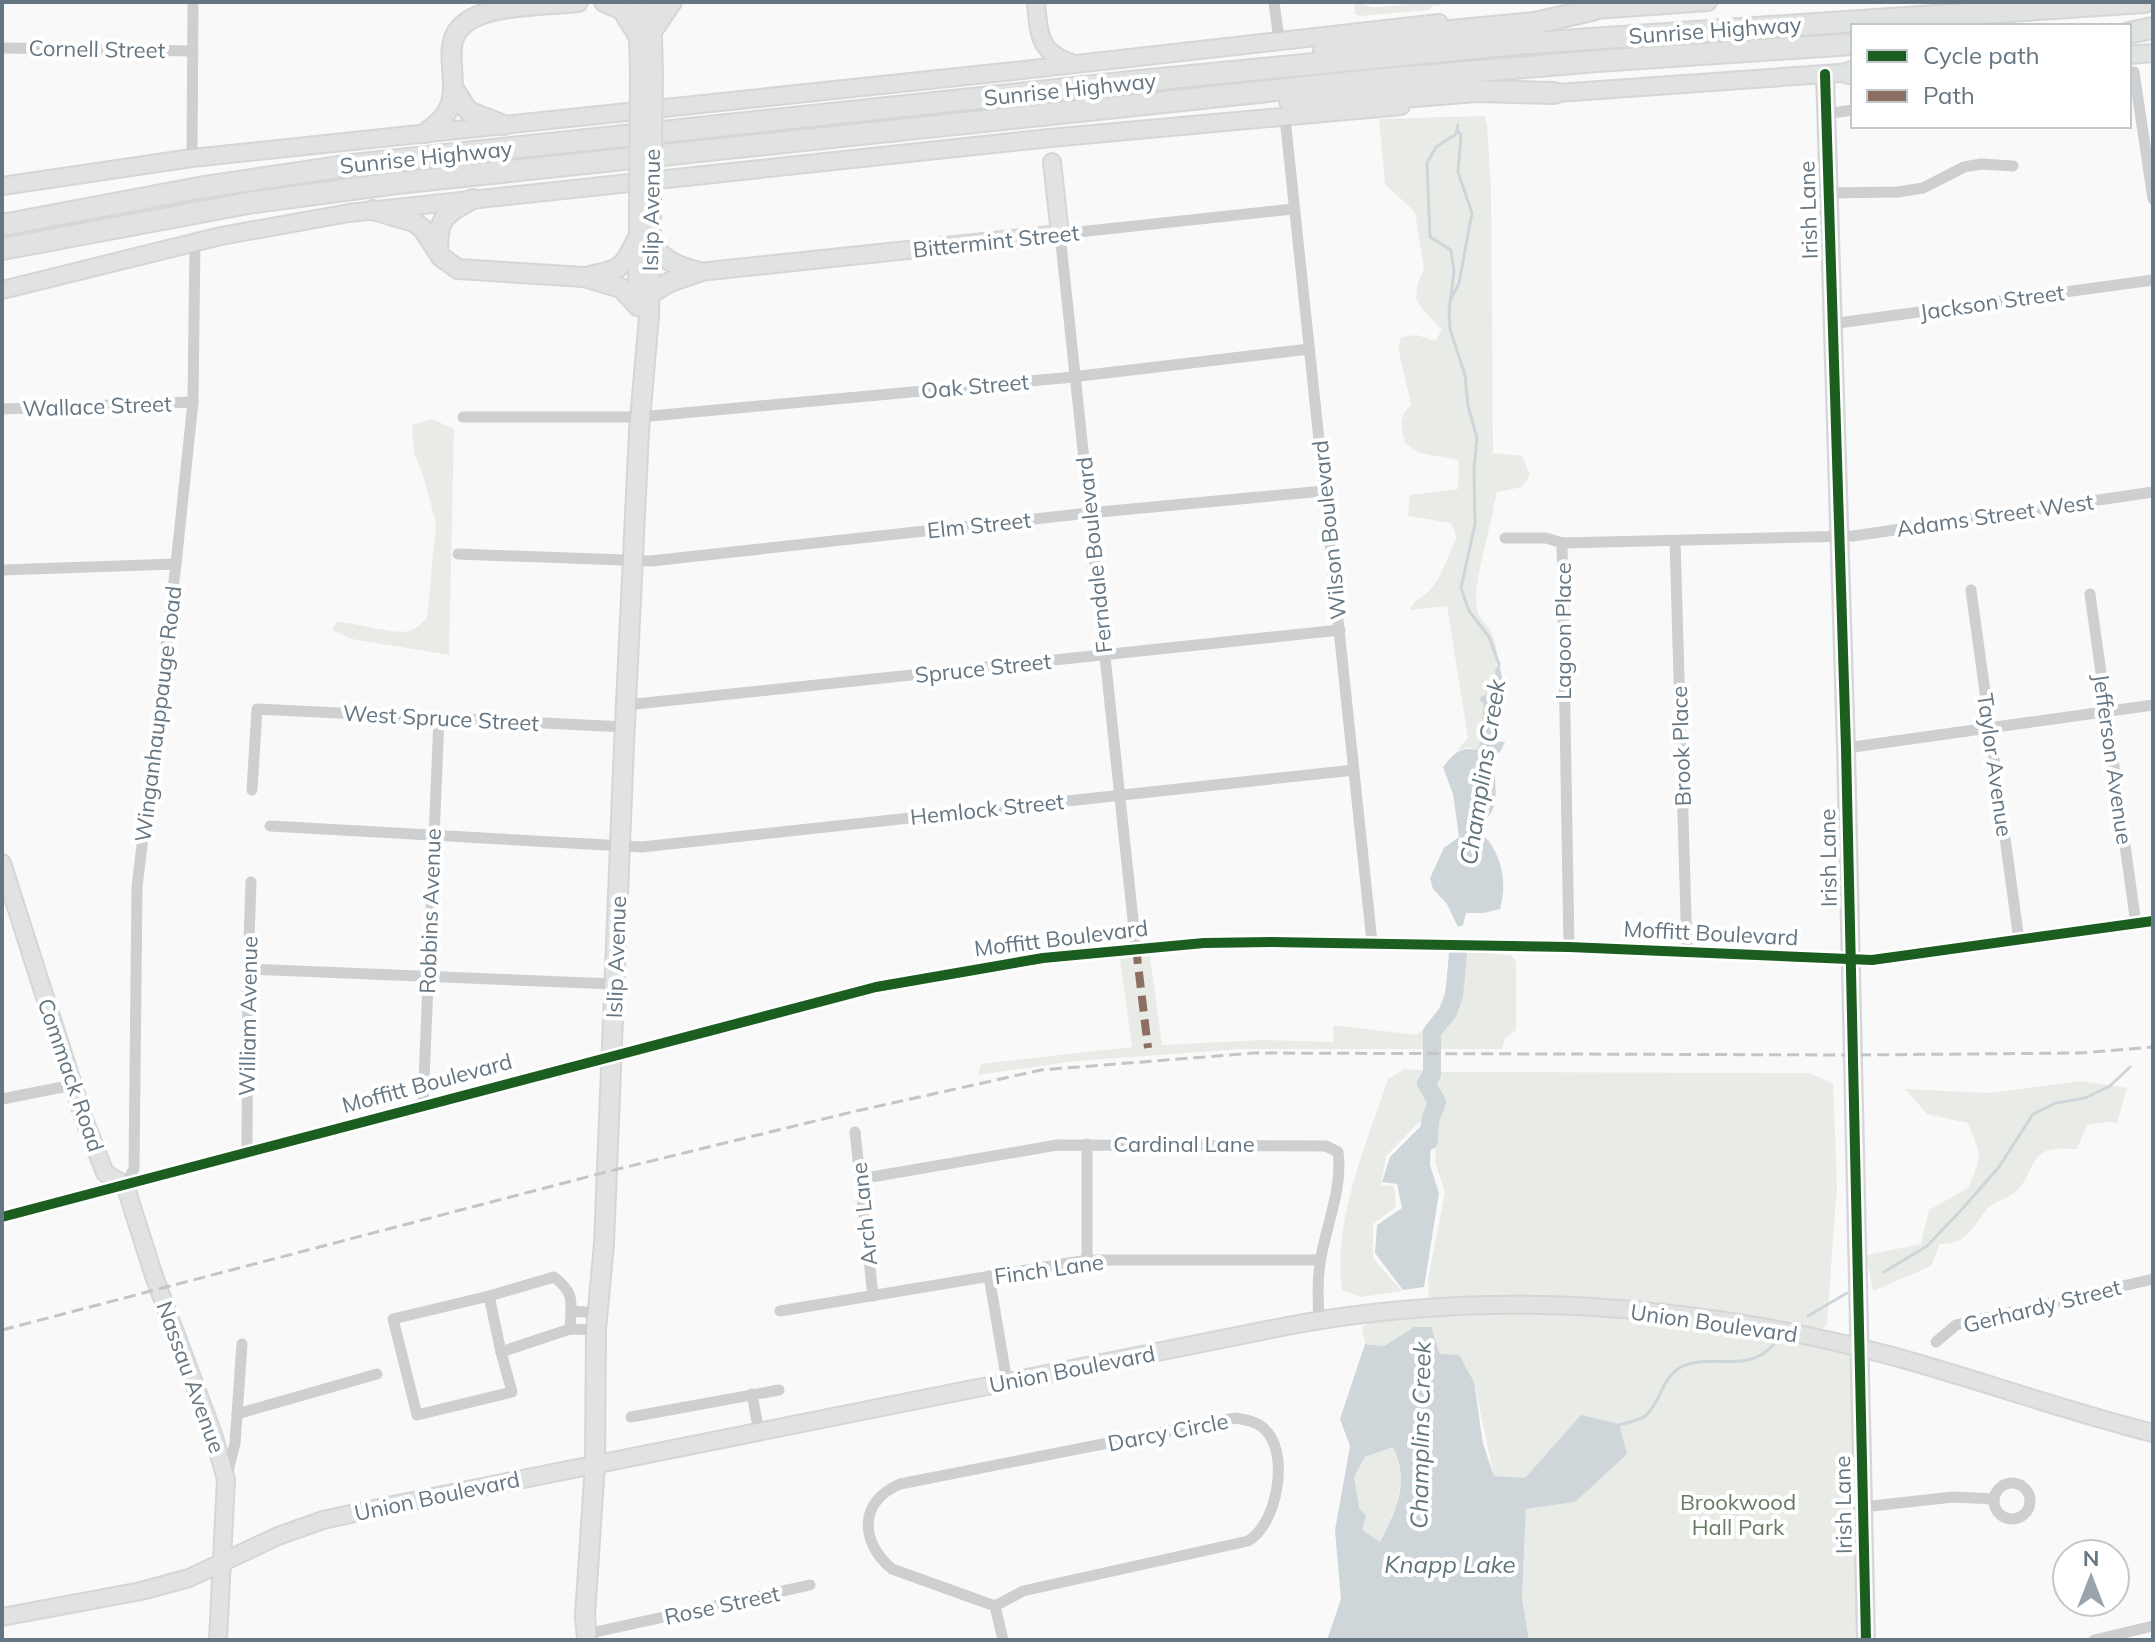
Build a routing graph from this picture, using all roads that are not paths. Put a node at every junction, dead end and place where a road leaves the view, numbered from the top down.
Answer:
1 (193, 2) edge
2 (578, 2) edge
3 (604, 2) edge
4 (638, 2) edge
5 (651, 2) edge
6 (672, 2) edge
7 (1036, 2) edge
8 (1274, 2) edge
9 (1708, 2) edge
10 (2144, 2) edge
11 (1592, 10) junction
12 (2131, 26) edge
13 (2153, 26) edge
14 (2131, 32) edge
15 (646, 35) junction
16 (1040, 38) junction
17 (1279, 40) junction
18 (1851, 44) edge
19 (2, 48) edge
20 (193, 51) junction
21 (2153, 53) edge
22 (1075, 65) junction
23 (2131, 66) edge
24 (1014, 71) junction
25 (1234, 72) junction
26 (1851, 72) edge
27 (1825, 74) junction
28 (453, 87) junction
29 (1554, 93) junction
30 (1185, 100) junction
31 (1851, 110) edge
32 (1825, 114) junction
33 (1285, 118) junction
34 (504, 125) junction
35 (425, 133) junction
36 (1081, 135) junction
37 (1021, 141) junction
38 (192, 158) junction
39 (1052, 162) junction
40 (2013, 166) dead end
41 (2, 186) edge
42 (1827, 193) junction
43 (473, 199) junction
44 (2153, 199) edge
45 (1293, 209) junction
46 (373, 210) junction
47 (2, 225) edge
48 (1060, 234) junction
49 (645, 239) junction
50 (195, 242) junction
51 (2, 249) edge
52 (438, 252) junction
53 (699, 272) junction
54 (584, 277) junction
55 (2153, 280) edge
56 (2, 290) edge
57 (644, 300) junction
58 (1831, 324) junction
59 (1309, 349) junction
60 (1075, 374) junction
61 (193, 402) junction
62 (2, 409) edge
63 (463, 417) dead end
64 (640, 417) junction
65 (1324, 491) junction
66 (2153, 492) edge
67 (1089, 513) junction
68 (1838, 536) junction
69 (1505, 538) dead end
70 (1675, 541) junction
71 (1562, 543) junction
72 (458, 554) dead end
73 (633, 560) junction
74 (176, 564) junction
75 (2, 570) edge
76 (1971, 590) dead end
77 (2090, 594) dead end
78 (1340, 630) junction
79 (1104, 656) junction
80 (626, 705) junction
81 (2153, 705) edge
82 (2107, 712) junction
83 (439, 717) junction
84 (625, 727) junction
85 (1990, 728) junction
86 (1846, 748) junction
87 (1354, 770) junction
88 (252, 790) dead end
89 (1118, 795) junction
90 (270, 826) dead end
91 (433, 835) junction
92 (620, 845) junction
93 (2, 863) edge
94 (251, 882) dead end
95 (2153, 921) edge
96 (2136, 924) junction
97 (2019, 940) junction
98 (1372, 942) junction
99 (1569, 947) junction
100 (1136, 948) junction
101 (1687, 952) junction
102 (1851, 960) junction
103 (248, 969) junction
104 (427, 976) junction
105 (614, 984) junction
106 (612, 1054) junction
107 (73, 1085) junction
108 (2, 1099) edge
109 (423, 1105) junction
110 (855, 1132) dead end
111 (1087, 1144) junction
112 (247, 1151) junction
113 (860, 1179) junction
114 (125, 1185) junction
115 (2, 1217) edge
116 (1087, 1260) junction
117 (1320, 1260) junction
118 (154, 1276) joint
119 (989, 1276) junction
120 (2153, 1279) edge
121 (489, 1296) junction
122 (873, 1296) junction
123 (571, 1311) junction
124 (780, 1311) dead end
125 (1319, 1320) junction
126 (596, 1322) junction
127 (570, 1329) junction
128 (1936, 1342) dead end
129 (242, 1344) dead end
130 (1859, 1348) junction
131 (501, 1352) junction
132 (377, 1374) dead end
133 (1007, 1382) junction
134 (779, 1390) dead end
135 (752, 1394) junction
136 (237, 1414) junction
137 (631, 1417) dead end
138 (236, 1431) junction
139 (759, 1432) junction
140 (2153, 1433) edge
141 (213, 1434) junction
142 (595, 1464) junction
143 (226, 1479) junction
144 (1994, 1499) dead end
145 (1863, 1507) junction
146 (221, 1562) junction
147 (810, 1585) dead end
148 (995, 1606) junction
149 (2, 1617) edge
150 (2153, 1626) edge
151 (587, 1637) edge
152 (218, 1640) edge
153 (1003, 1640) edge
154 (1866, 1640) edge
155 (2094, 1640) edge

1 - 20 street
2 - 28 main road
3 - 15 main road
4 - 15 main road, Islip Avenue
5 - 15 main road, Islip Avenue
6 - 15 main road
7 - 16 main road
8 - 17 street
9 - 11 main road, Sunrise Highway
10 - 25 highway, Sunrise Highway
11 - 17 main road, Sunrise Highway
11 - 25 highway
12 - 13 highway
13 - 14 highway
15 - 49 main road, Islip Avenue, bridge
16 - 22 main road
16 - 24 main road
17 - 22 main road, Sunrise Highway
18 - 30 highway, Sunrise Highway
19 - 20 street, Cornell Street
20 - 38 street
21 - 23 main road
22 - 24 main road, Sunrise Highway
23 - 44 street
24 - 34 main road, Sunrise Highway
25 - 47 highway, Sunrise Highway
26 - 27 main road, Sunrise Highway
27 - 29 main road, Sunrise Highway
27 - 32 main road, Irish Lane
28 - 34 main road
28 - 35 main road
29 - 30 highway
29 - 33 main road, Sunrise Highway
30 - 51 highway, Sunrise Highway
31 - 32 street
32 - 42 main road, Irish Lane
33 - 36 main road, Sunrise Highway
33 - 45 street, Wilson Boulevard
34 - 35 main road, Sunrise Highway
35 - 38 main road, Sunrise Highway
36 - 37 main road, Sunrise Highway
36 - 39 main road
37 - 39 main road
37 - 43 main road, Sunrise Highway
38 - 41 main road, Sunrise Highway
39 - 48 main road, Ferndale Boulevard
40 - 42 street
42 - 58 main road, Irish Lane
43 - 46 main road, Sunrise Highway
43 - 52 main road
45 - 48 street, Bittermint Street
45 - 59 street, Wilson Boulevard
46 - 50 main road, Sunrise Highway
46 - 52 main road
48 - 53 main road, Bittermint Street
48 - 60 street, Ferndale Boulevard
49 - 53 main road
49 - 54 main road
49 - 57 main road, Islip Avenue
50 - 56 main road, Sunrise Highway
50 - 61 street, Winganhauppauge Road
52 - 54 main road
53 - 57 main road
54 - 57 main road
55 - 58 street, Jackson Street
57 - 64 main road, Islip Avenue
58 - 68 main road, Irish Lane
59 - 60 street, Oak Street
59 - 65 street, Wilson Boulevard
60 - 64 street, Oak Street
60 - 67 street, Ferndale Boulevard
61 - 62 street, Wallace Street
61 - 74 street, Winganhauppauge Road
63 - 64 street, Oak Street
64 - 73 main road, Islip Avenue
65 - 67 street, Elm Street
65 - 78 street, Wilson Boulevard
66 - 68 street, Adams Street West
67 - 73 street, Elm Street
67 - 79 street, Ferndale Boulevard
68 - 70 street, Lagoon Place
68 - 86 main road, Irish Lane
69 - 71 street
70 - 71 street, Lagoon Place
70 - 101 street, Brook Place
71 - 99 street, Lagoon Place
72 - 73 street, Elm Street
73 - 80 main road, Islip Avenue
74 - 75 street
74 - 114 street, Winganhauppauge Road
76 - 85 street, Taylor Avenue
77 - 82 street, Jefferson Avenue
78 - 79 street, Spruce Street
78 - 87 street, Wilson Boulevard
79 - 80 street, Spruce Street
79 - 89 street, Ferndale Boulevard
80 - 84 main road, Islip Avenue
81 - 82 street
82 - 85 street
82 - 96 street, Jefferson Avenue
83 - 84 street, West Spruce Street
83 - 88 street, West Spruce Street
83 - 91 street, Robbins Avenue
84 - 92 main road, Islip Avenue
85 - 86 street
85 - 97 street, Taylor Avenue
86 - 102 main road, Irish Lane
87 - 89 street, Hemlock Street
87 - 98 street, Wilson Boulevard
89 - 92 street, Hemlock Street
89 - 100 street, Ferndale Boulevard
90 - 91 street, Hemlock Street
91 - 92 street, Hemlock Street
91 - 104 street, Robbins Avenue
92 - 105 main road, Islip Avenue
93 - 107 main road, Commack Road
94 - 103 street, William Avenue
95 - 96 street, Moffitt Boulevard
96 - 97 street, Moffitt Boulevard
97 - 102 street, Moffitt Boulevard
98 - 99 street, Moffitt Boulevard
98 - 100 street, Moffitt Boulevard
99 - 101 street, Moffitt Boulevard
100 - 106 street, Moffitt Boulevard
101 - 102 street, Moffitt Boulevard
102 - 130 main road, Irish Lane
103 - 104 street
103 - 112 street, William Avenue
104 - 105 street
104 - 109 street, Robbins Avenue
105 - 106 main road, Islip Avenue
106 - 109 street, Moffitt Boulevard
106 - 126 main road, Islip Avenue
107 - 108 street
107 - 114 main road, Commack Road
109 - 112 street, Moffitt Boulevard
110 - 113 street, Arch Lane
111 - 113 street, Cardinal Lane
111 - 116 street
111 - 117 street, Cardinal Lane
112 - 114 street, Moffitt Boulevard
113 - 122 street, Arch Lane
114 - 115 street, Moffitt Boulevard
114 - 118 main road, Commack Road
116 - 117 street, Finch Lane
116 - 119 street, Finch Lane
117 - 125 street, Cardinal Lane
118 - 141 main road, Nassau Avenue
119 - 122 street, Finch Lane
119 - 133 street
120 - 128 street, Gerhardy Street
121 - 123 street
121 - 131 street
121 - 131 street
122 - 124 street, Finch Lane
123 - 126 street
123 - 127 street
125 - 130 main road, Union Boulevard
125 - 133 main road, Union Boulevard
126 - 127 street
126 - 142 main road, Islip Avenue
127 - 131 street
129 - 136 street, Nassau Avenue
130 - 140 main road, Union Boulevard
130 - 145 main road, Irish Lane
132 - 136 street, Nassau Avenue
133 - 139 main road, Union Boulevard
134 - 135 street
135 - 137 street
135 - 139 street
136 - 138 street, Nassau Avenue
138 - 141 street
138 - 143 street, Nassau Avenue
139 - 142 main road, Union Boulevard
141 - 143 main road, Nassau Avenue
142 - 146 main road, Union Boulevard
142 - 151 main road, Islip Avenue
143 - 146 main road, Nassau Avenue
144 - 145 street
145 - 154 main road, Irish Lane
146 - 149 main road, Union Boulevard
146 - 152 main road, Nassau Avenue
147 - 151 street, Rose Street
148 - 148 street, Darcy Circle
148 - 153 street
150 - 155 street

